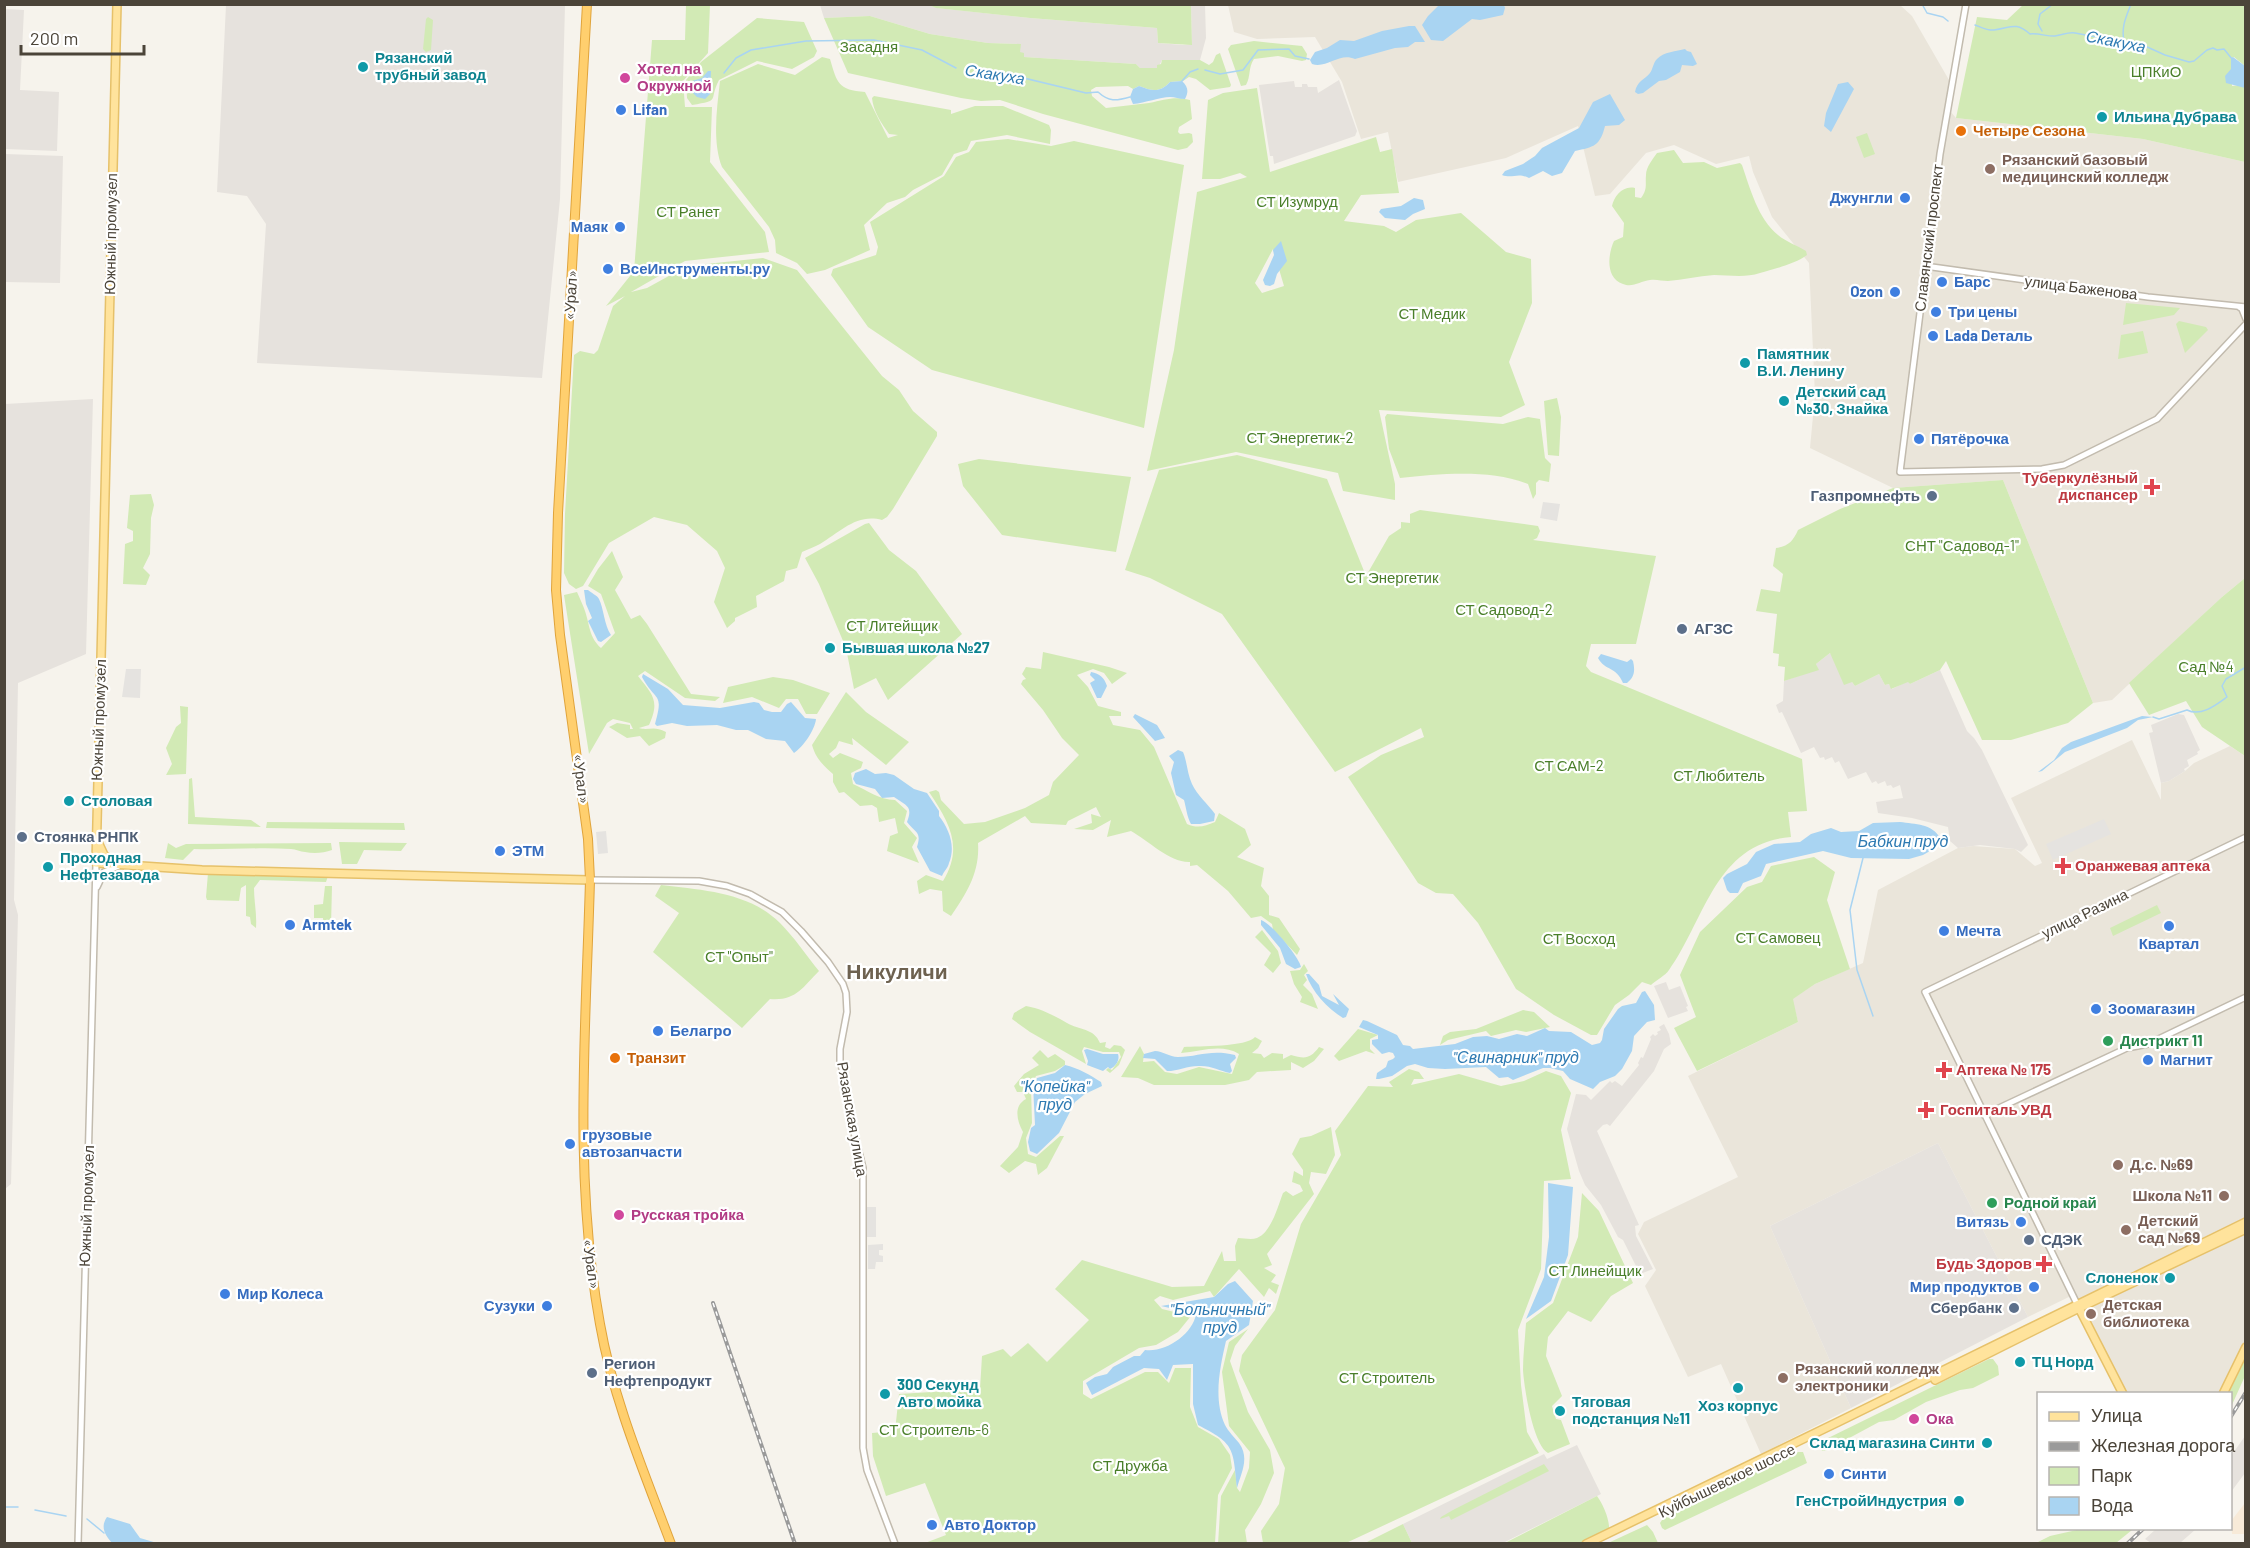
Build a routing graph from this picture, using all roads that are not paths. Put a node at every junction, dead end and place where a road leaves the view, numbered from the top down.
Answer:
1 (117, 4) edge
2 (587, 4) edge
3 (1966, 4) edge
4 (1925, 266) junction
5 (2238, 306) junction
6 (2246, 307) edge
7 (2245, 322) edge
8 (96, 836) junction
9 (2246, 837) edge
10 (96, 863) junction
11 (120, 865) junction
12 (590, 880) junction
13 (95, 891) junction
14 (2246, 998) edge
15 (1984, 1115) junction
16 (2246, 1221) edge
17 (2246, 1229) edge
18 (2078, 1306) junction
19 (2246, 1347) edge
20 (2122, 1392) edge
21 (2224, 1392) edge
22 (78, 1544) edge
23 (671, 1544) edge
24 (895, 1544) edge
25 (1586, 1544) edge
26 (1596, 1544) edge

1 - 8 main road, Южный промузел
2 - 12 highway, «Урал»
3 - 4 street, Славянский проспект
4 - 5 street, улица Баженова
4 - 7 street, Славянский проспект
5 - 6 street, улица Баженова
5 - 7 street
8 - 10 main road, Южный промузел
8 - 11 main road
9 - 15 street, улица Разина
10 - 11 main road
10 - 13 street, Южный промузел
11 - 12 main road
11 - 13 street
12 - 23 highway, «Урал»
12 - 24 street, Рязанская улица
13 - 22 street, Южный промузел
14 - 15 street
15 - 18 street
16 - 18 main road, Куйбышевское шоссе
17 - 18 main road, Куйбышевское шоссе
18 - 20 main road
18 - 25 main road, Куйбышевское шоссе
18 - 26 main road, Куйбышевское шоссе
19 - 21 main road

